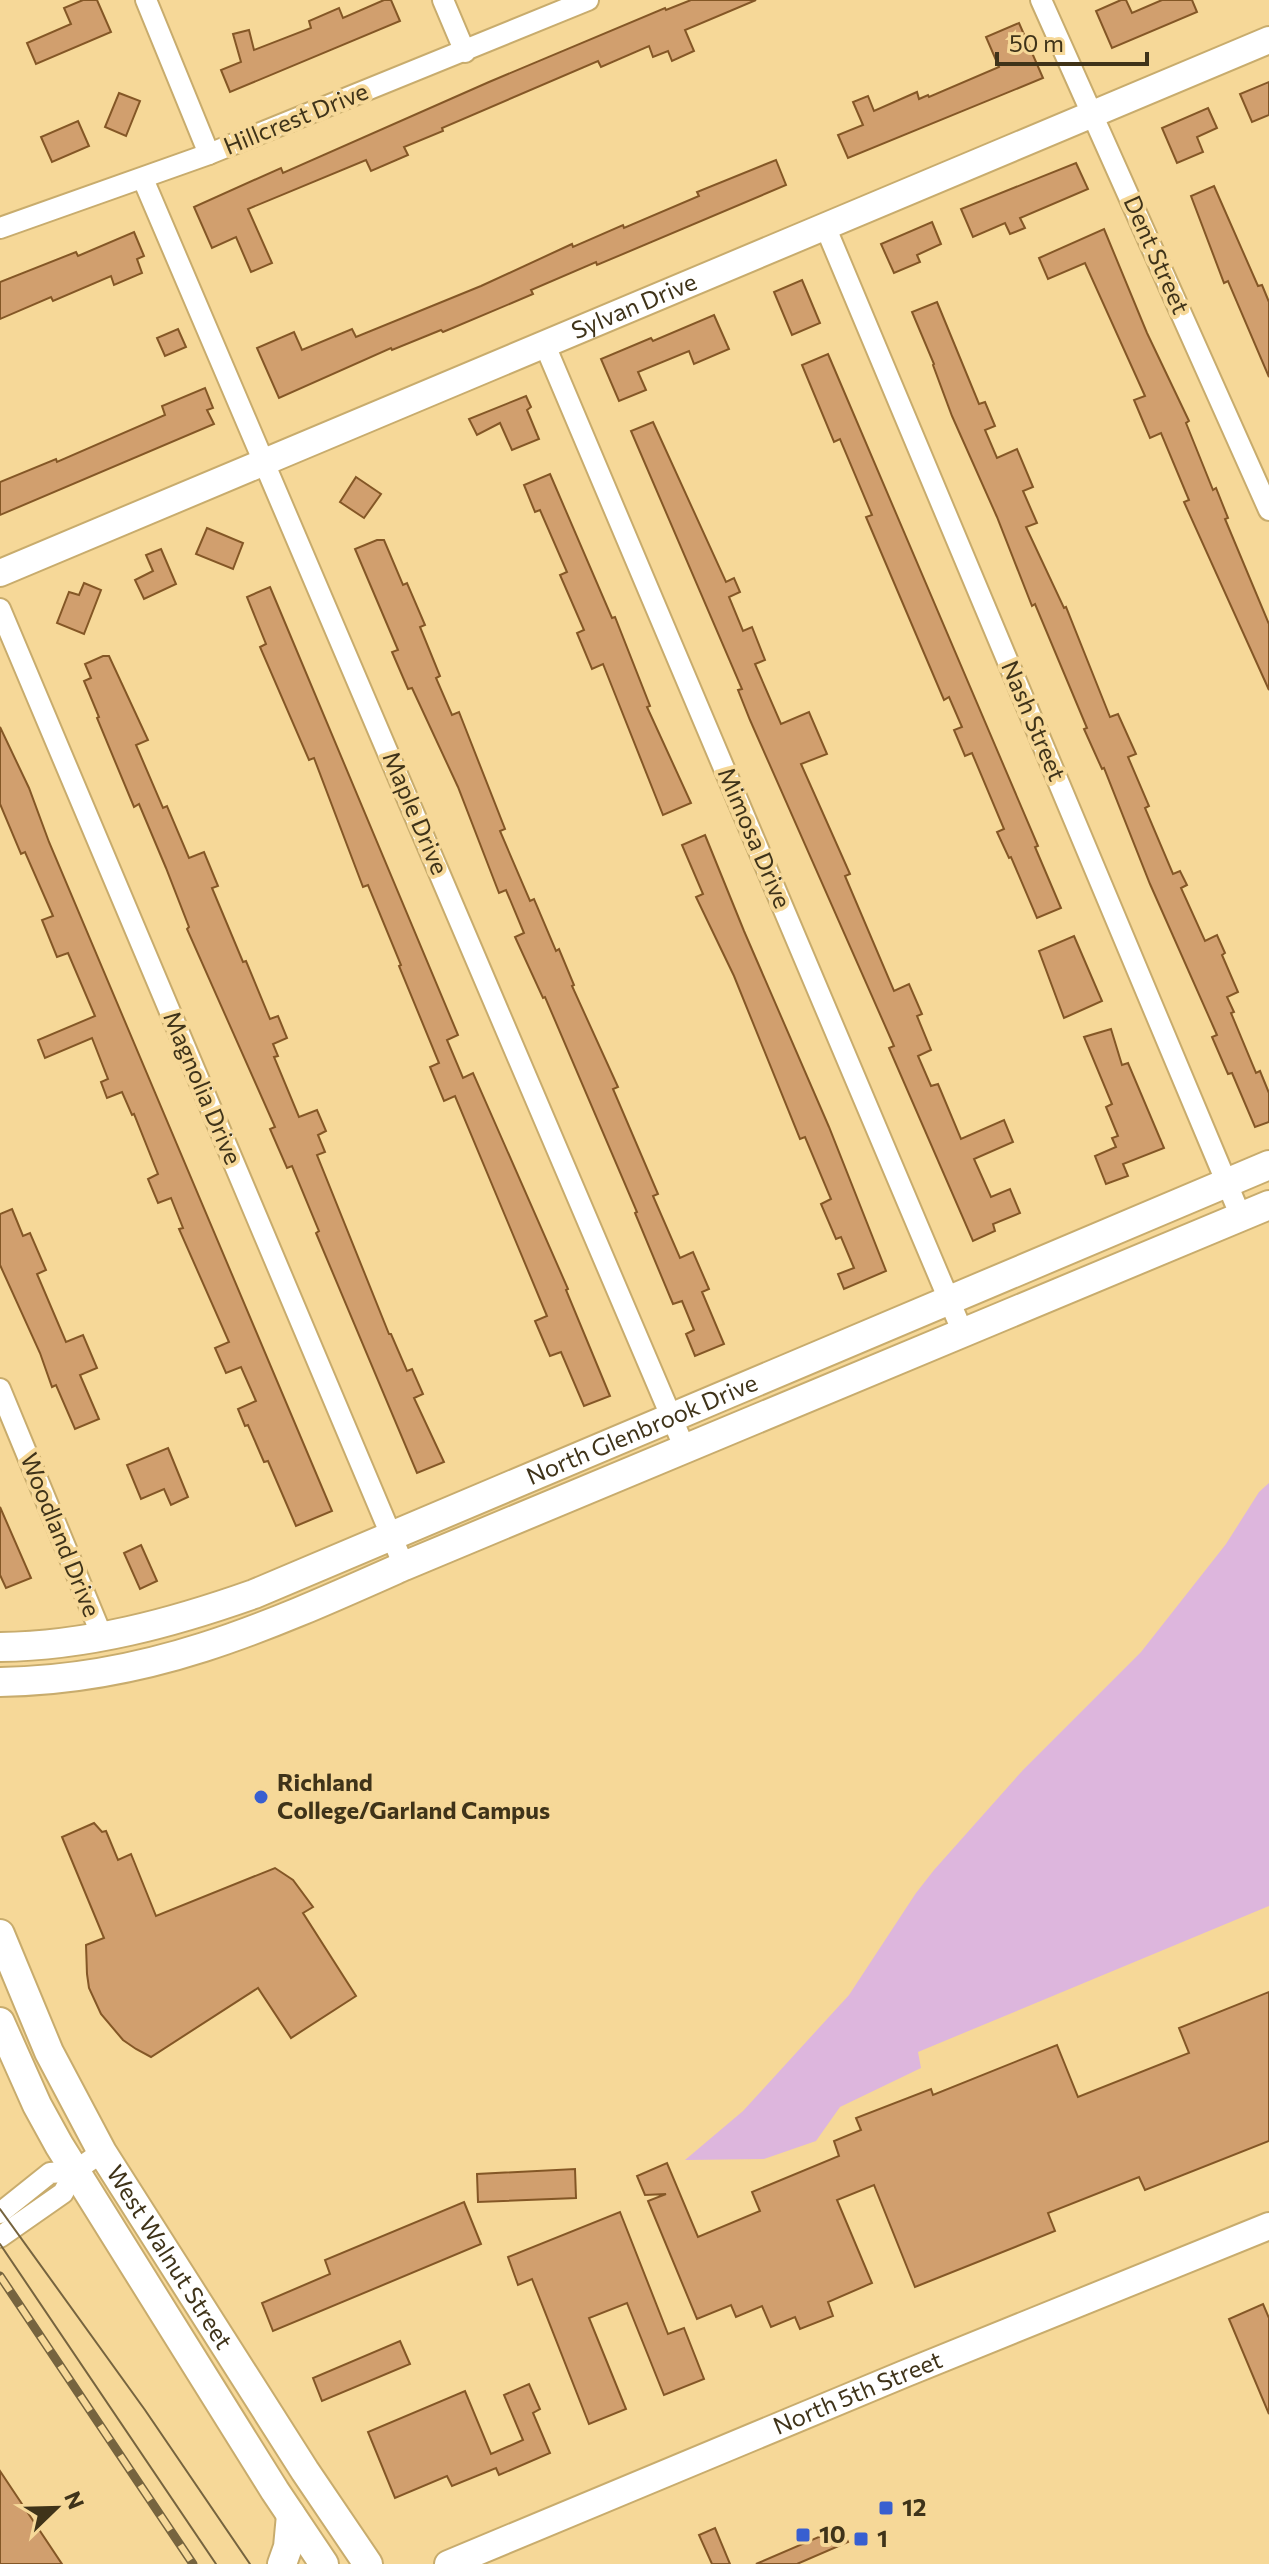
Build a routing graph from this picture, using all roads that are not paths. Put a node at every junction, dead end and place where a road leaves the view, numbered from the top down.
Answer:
1 (146, 0) edge
2 (443, 0) edge
3 (588, 0) edge
4 (1041, 0) edge
5 (1269, 40) edge
6 (465, 52) junction
7 (1092, 114) junction
8 (209, 154) junction
9 (143, 179) junction
10 (825, 226) junction
11 (0, 228) edge
12 (544, 343) junction
13 (263, 461) junction
14 (1269, 510) edge
15 (0, 573) edge
16 (0, 609) edge
17 (1269, 1165) edge
18 (1227, 1182) junction
19 (1269, 1205) edge
20 (1241, 1217) junction
21 (949, 1300) junction
22 (963, 1333) junction
23 (0, 1389) edge
24 (672, 1419) junction
25 (685, 1449) junction
26 (391, 1536) junction
27 (404, 1566) junction
28 (102, 1636) junction
29 (0, 1647) edge
30 (0, 1682) edge
31 (0, 1934) edge
32 (0, 2022) edge
33 (102, 2152) junction
34 (75, 2171) junction
35 (0, 2213) edge
36 (1269, 2226) edge
37 (0, 2237) edge
38 (291, 2515) junction
39 (282, 2564) edge
40 (324, 2564) edge
41 (368, 2564) edge
42 (448, 2564) edge

1 - 8 street
2 - 6 street
3 - 6 street, Hillcrest Drive
4 - 7 street, Dent Street
5 - 7 street, Sylvan Drive
6 - 8 street, Hillcrest Drive
7 - 10 street, Sylvan Drive
7 - 14 street, Dent Street
8 - 9 street, Hillcrest Drive
9 - 11 street, Hillcrest Drive
9 - 13 street, Maple Drive
10 - 12 street, Sylvan Drive
10 - 18 street, Nash Street
12 - 13 street, Sylvan Drive
12 - 21 street, Mimosa Drive
13 - 15 street, Sylvan Drive
13 - 24 street, Maple Drive
16 - 26 street, Magnolia Drive
17 - 18 main road, North Glenbrook Drive
18 - 20 street, Nash Street
18 - 21 main road, North Glenbrook Drive
19 - 20 main road, North Glenbrook Drive
20 - 22 main road, North Glenbrook Drive
21 - 22 street, Mimosa Drive
21 - 24 main road, North Glenbrook Drive
22 - 25 main road, North Glenbrook Drive
23 - 28 street, Woodland Drive
24 - 25 street, Maple Drive
24 - 26 main road, North Glenbrook Drive
25 - 27 main road, North Glenbrook Drive
26 - 27 street, Magnolia Drive
26 - 28 main road, North Glenbrook Drive
27 - 30 main road, North Glenbrook Drive
28 - 29 main road, North Glenbrook Drive
31 - 33 main road, West Walnut Street
32 - 34 main road, West Walnut Street
33 - 34 street
33 - 41 main road, West Walnut Street
34 - 35 street
34 - 37 street
34 - 38 main road, West Walnut Street
36 - 42 street, North 5th Street
38 - 39 main road
38 - 40 main road, West Walnut Street

